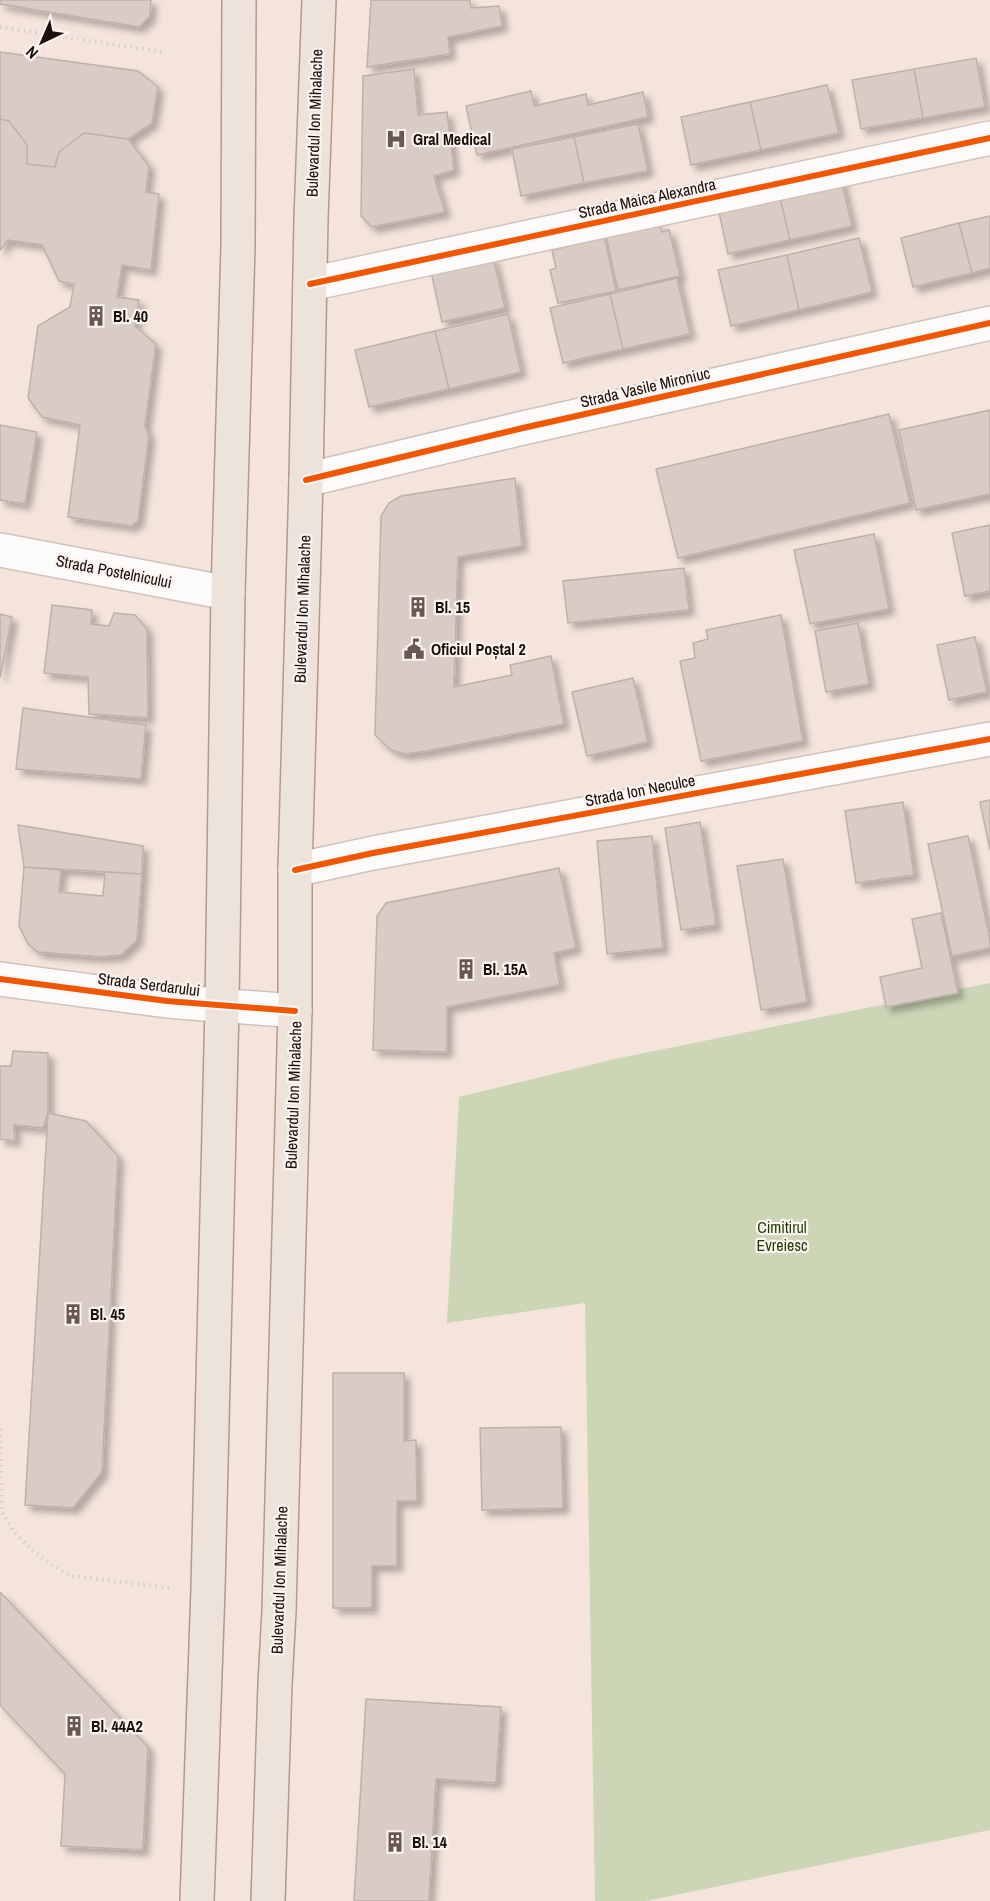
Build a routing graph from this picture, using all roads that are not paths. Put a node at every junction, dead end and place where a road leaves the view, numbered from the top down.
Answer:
1 (239, 0) edge
2 (319, 0) edge
3 (990, 138) edge
4 (310, 284) junction
5 (990, 323) edge
6 (306, 480) junction
7 (0, 550) edge
8 (228, 593) junction
9 (990, 739) edge
10 (295, 870) junction
11 (0, 979) edge
12 (222, 1006) junction
13 (295, 1011) junction
14 (196, 1901) edge
15 (268, 1901) edge

1 - 8 main road
2 - 4 main road, Bulevardul Ion Mihalache
3 - 4 street, Strada Maica Alexandra
4 - 6 main road, Bulevardul Ion Mihalache
5 - 6 street, Strada Vasile Mironiuc
6 - 10 main road, Bulevardul Ion Mihalache
7 - 8 street, Strada Postelnicului
8 - 12 main road
9 - 10 street, Strada Ion Neculce
10 - 13 main road, Bulevardul Ion Mihalache
11 - 12 street, Strada Serdarului
12 - 13 street, Strada Serdarului
12 - 14 main road
13 - 15 main road, Bulevardul Ion Mihalache

